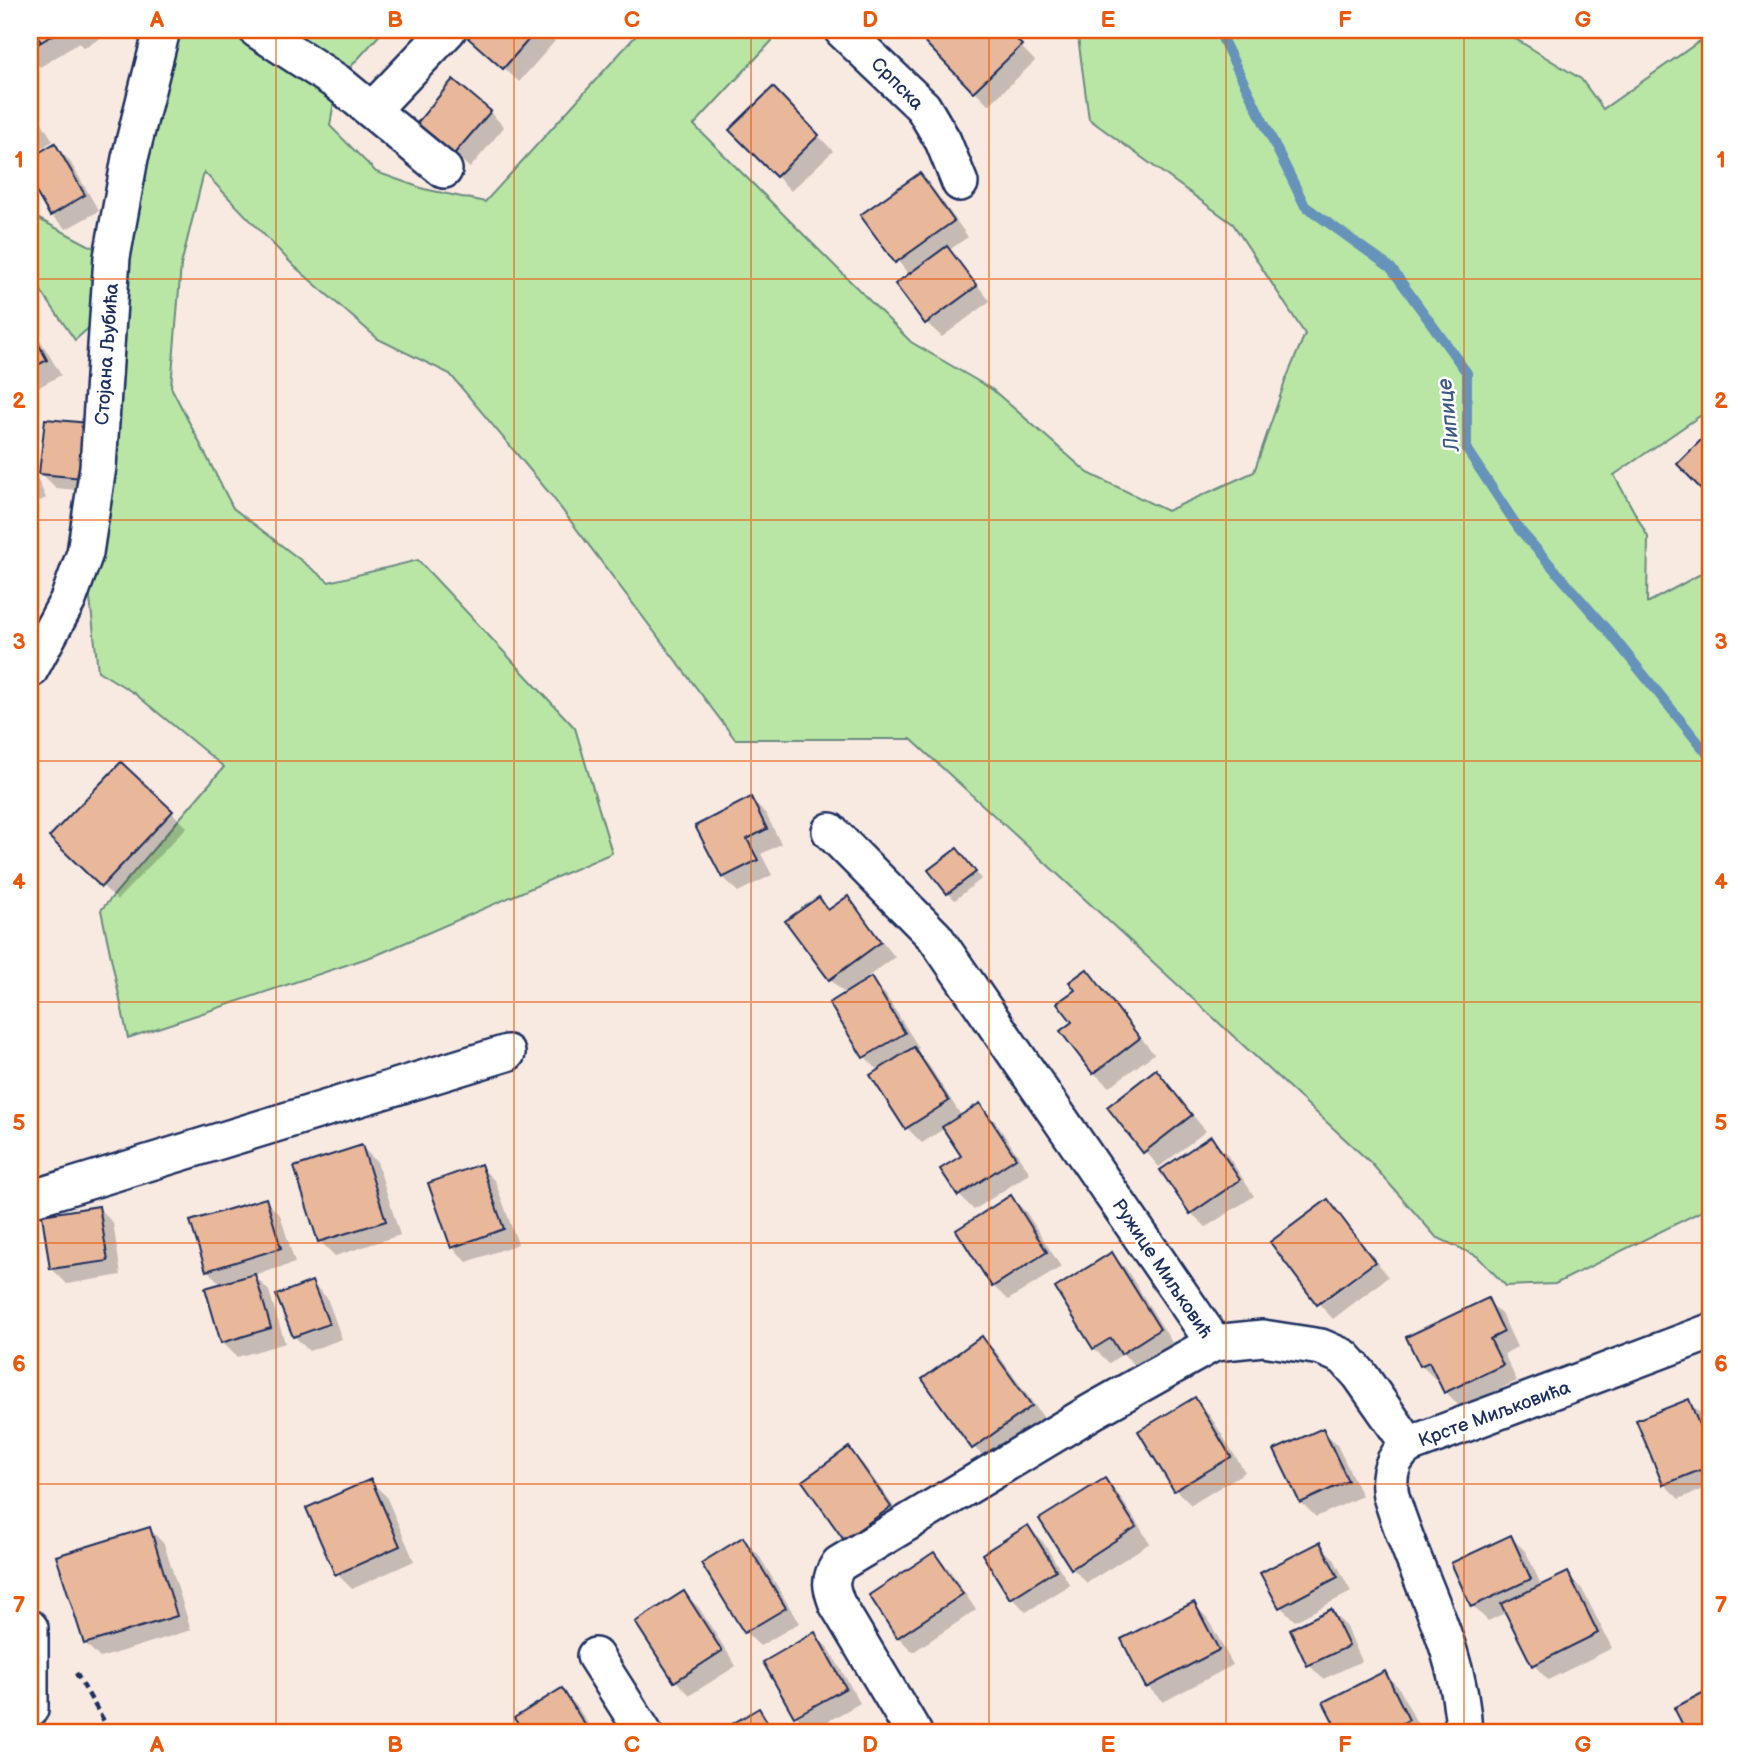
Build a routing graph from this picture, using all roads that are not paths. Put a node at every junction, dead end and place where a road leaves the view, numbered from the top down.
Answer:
1 (162, 30) edge
2 (257, 30) edge
3 (448, 30) edge
4 (842, 30) edge
5 (372, 110) junction
6 (444, 170) dead end
7 (960, 183) dead end
8 (32, 661) edge
9 (830, 831) dead end
10 (507, 1053) dead end
11 (30, 1199) edge
12 (1710, 1332) edge
13 (1214, 1343) junction
14 (1409, 1445) junction
15 (30, 1628) edge
16 (596, 1656) dead end
17 (30, 1709) edge
18 (644, 1733) edge
19 (914, 1733) edge
20 (1464, 1733) edge

1 - 8 street, Стојана Љубића
2 - 5 street
3 - 5 street
4 - 7 street, Српска
5 - 6 street
9 - 13 street, Ружице Миљковић
10 - 11 street
12 - 14 street, Крсте Миљковића
13 - 14 street
13 - 19 street, Ружице Миљковић
14 - 20 street, Крсте Миљковића
15 - 17 street
16 - 18 street

